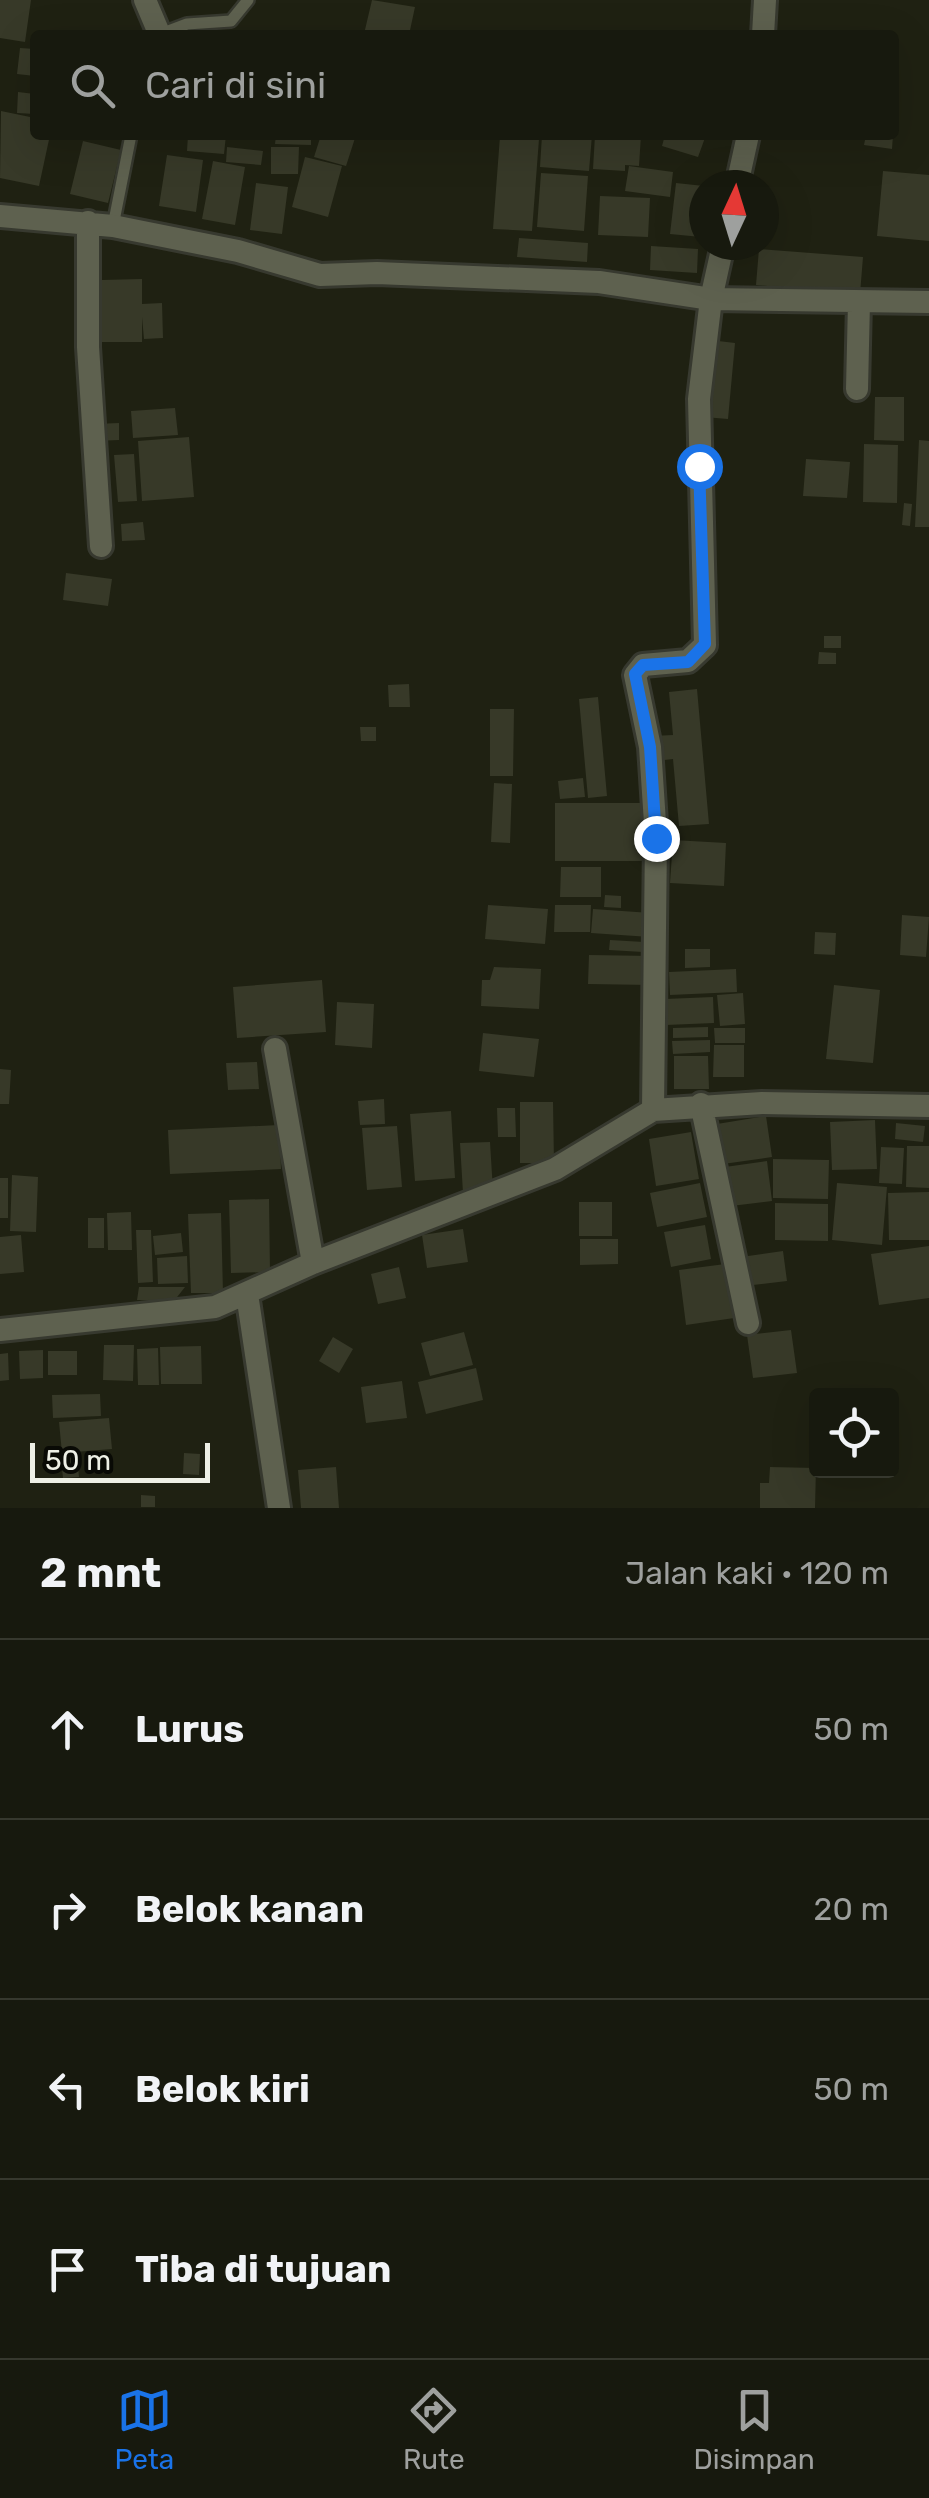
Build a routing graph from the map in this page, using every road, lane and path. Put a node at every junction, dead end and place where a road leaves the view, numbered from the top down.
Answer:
1 (145, 0) edge
2 (248, 0) edge
3 (765, 0) edge
4 (157, 30) edge
5 (170, 30) edge
6 (763, 30) edge
7 (131, 140) edge
8 (747, 140) edge
9 (740, 170) edge
10 (0, 216) edge
11 (88, 222) junction
12 (113, 226) junction
13 (719, 260) edge
14 (710, 299) junction
15 (859, 302) junction
16 (929, 302) edge
17 (857, 389) dead end
18 (101, 546) dead end
19 (275, 1049) dead end
20 (702, 1104) junction
21 (929, 1106) edge
22 (653, 1110) junction
23 (313, 1263) junction
24 (248, 1294) junction
25 (748, 1323) dead end
26 (0, 1330) edge
27 (279, 1508) edge

1 - 4 street
2 - 5 lane
3 - 6 street
7 - 12 lane
8 - 9 street
10 - 11 street
11 - 12 street
11 - 18 street
12 - 14 street
13 - 14 street
14 - 15 street
14 - 22 street
15 - 16 street
15 - 17 street
19 - 23 street
20 - 21 street
20 - 22 street
20 - 25 street
22 - 23 street
23 - 24 street
24 - 26 street
24 - 27 street

